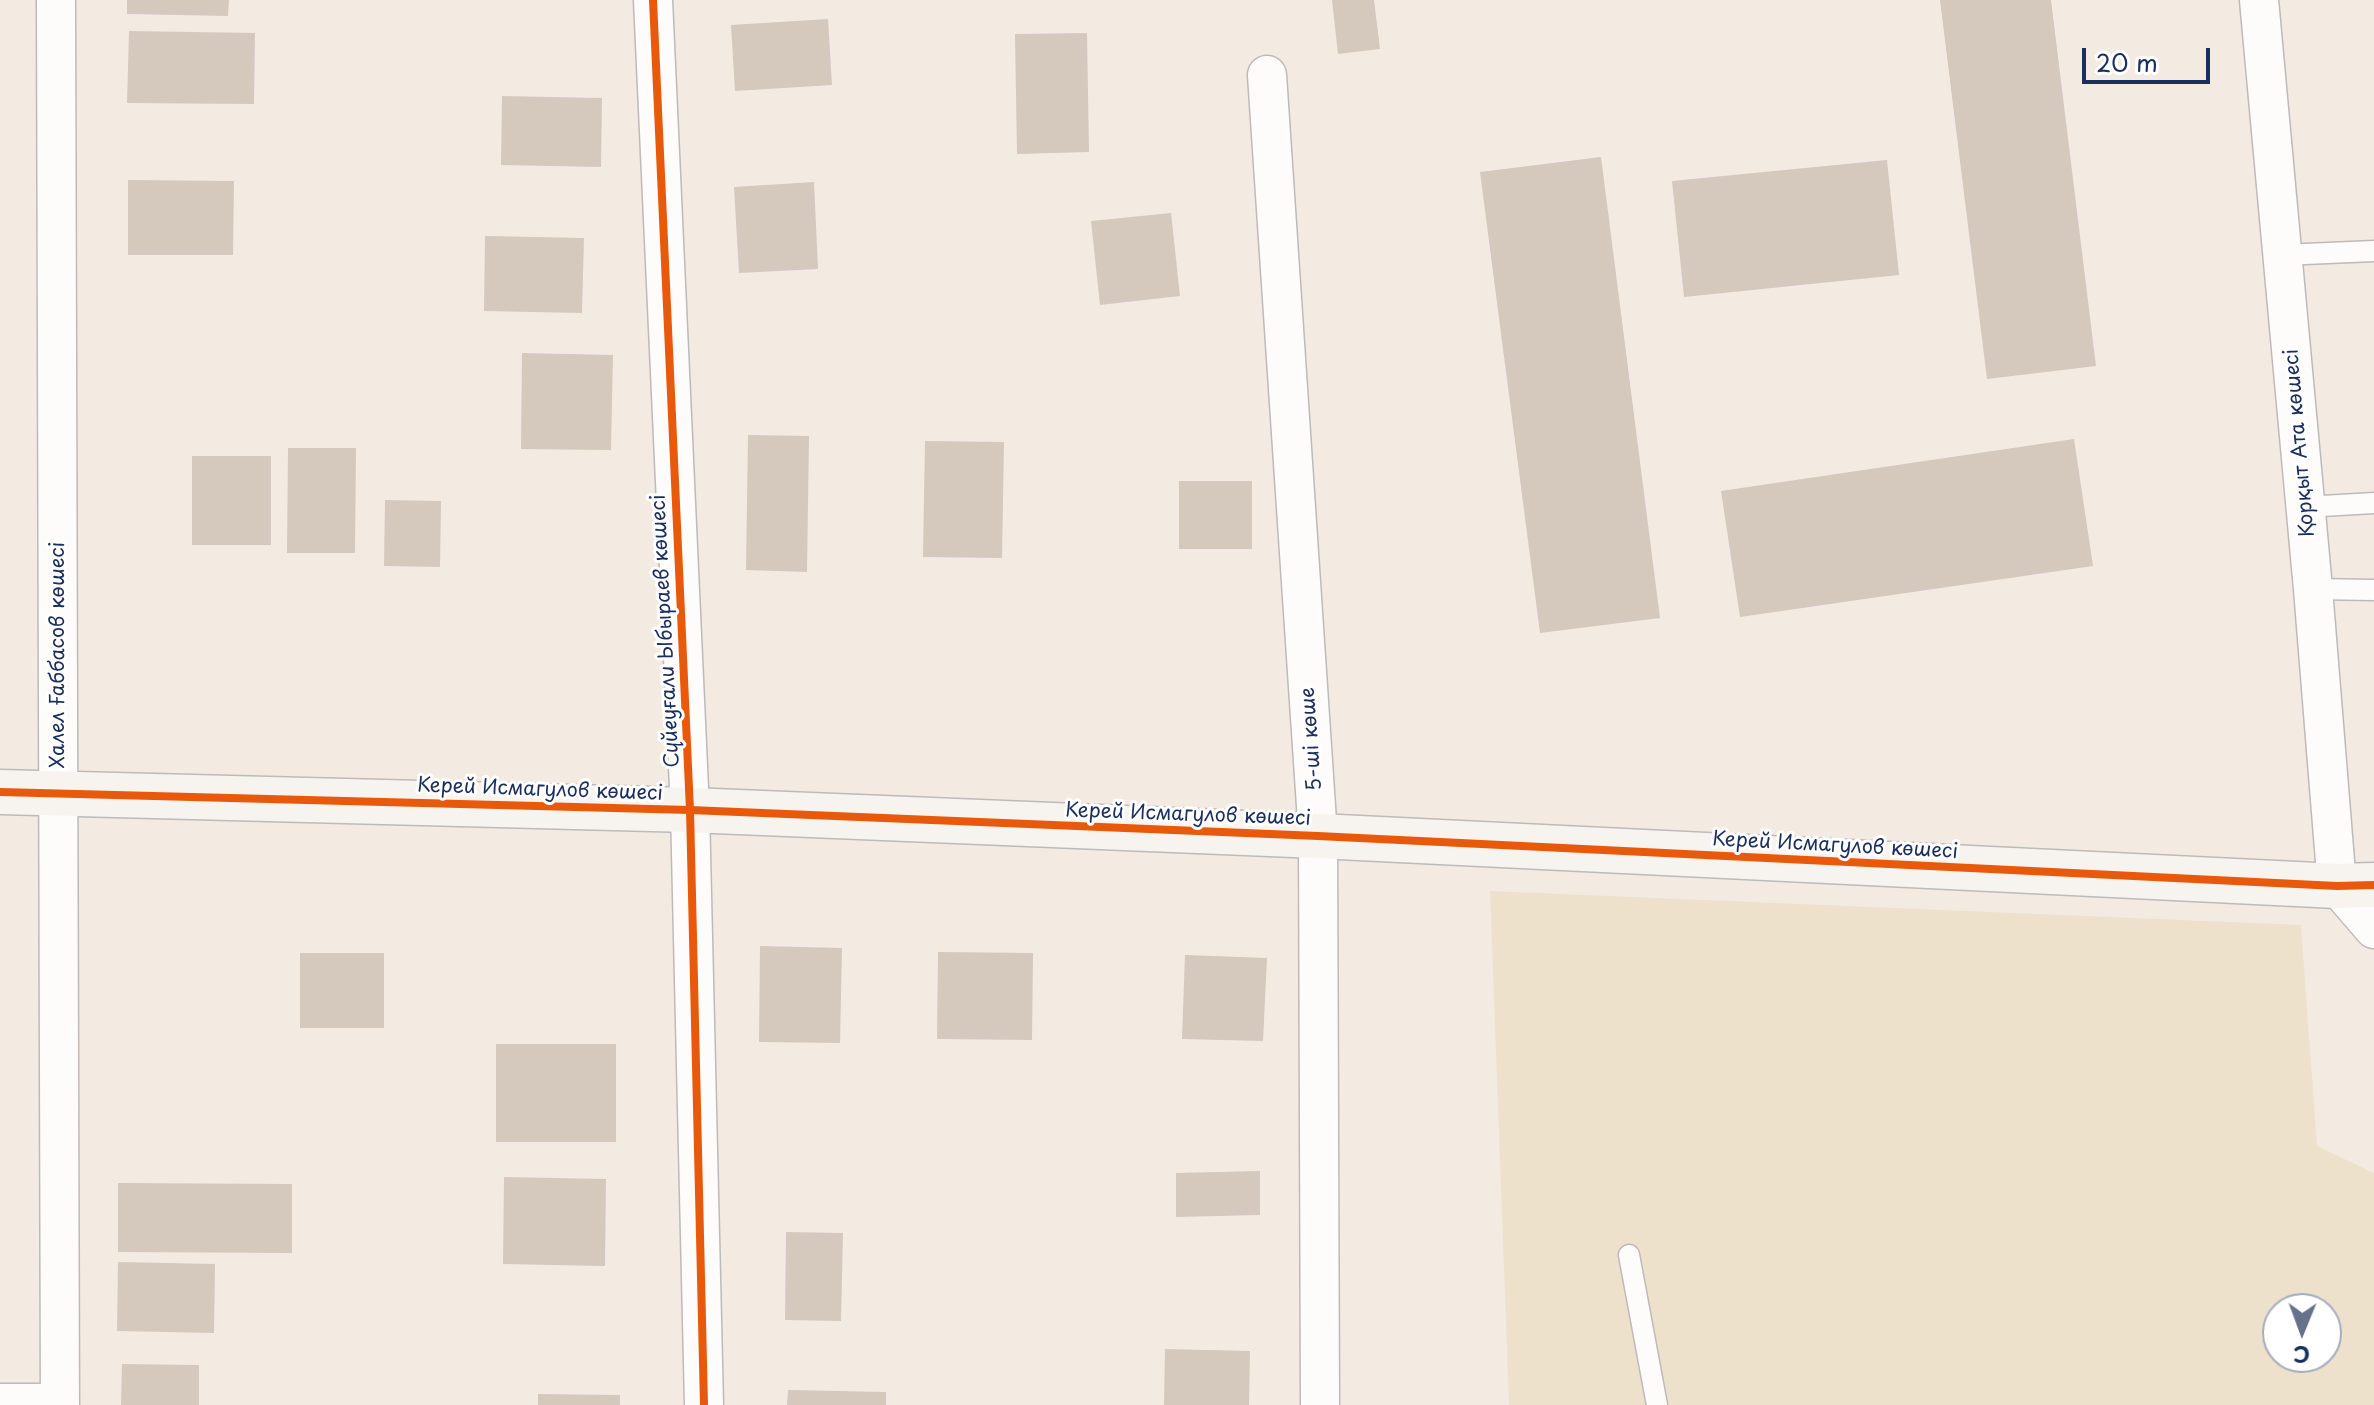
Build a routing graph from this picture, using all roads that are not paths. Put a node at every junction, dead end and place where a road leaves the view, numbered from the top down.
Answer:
1 (56, 0) edge
2 (653, 0) edge
3 (2259, 0) edge
4 (1267, 75) dead end
5 (2374, 251) edge
6 (2282, 255) junction
7 (2374, 503) edge
8 (2305, 507) junction
9 (2313, 589) junction
10 (2374, 590) edge
11 (0, 792) edge
12 (58, 794) junction
13 (690, 810) junction
14 (1318, 836) junction
15 (2356, 886) edge
16 (2374, 929) edge
17 (1629, 1255) dead end
18 (0, 1403) edge
19 (60, 1404) edge
20 (704, 1405) edge
21 (1320, 1405) edge
22 (1657, 1405) edge

1 - 12 street, Халел Ғаббасов көшесі
2 - 13 street, Сүйеуғали Ыбыраев көшесi
3 - 6 street, Қорқыт Ата көшесi
4 - 14 street, 5-шi көше
5 - 6 lane
6 - 8 street, Қорқыт Ата көшесi
7 - 8 lane
8 - 9 street, Қорқыт Ата көшесi
9 - 10 lane
9 - 15 street, Қорқыт Ата көшесi
11 - 12 street, Керей Исмагулов көшесі
12 - 13 street, Керей Исмагулов көшесі
12 - 19 street, Халел Ғаббасов көшесі
13 - 14 street, Керей Исмагулов көшесі
13 - 20 street, Сүйеуғали Ыбыраев көшесi
14 - 15 street, Керей Исмагулов көшесі
14 - 21 street, 5-шi көше
15 - 16 street
17 - 22 lane
18 - 19 street

